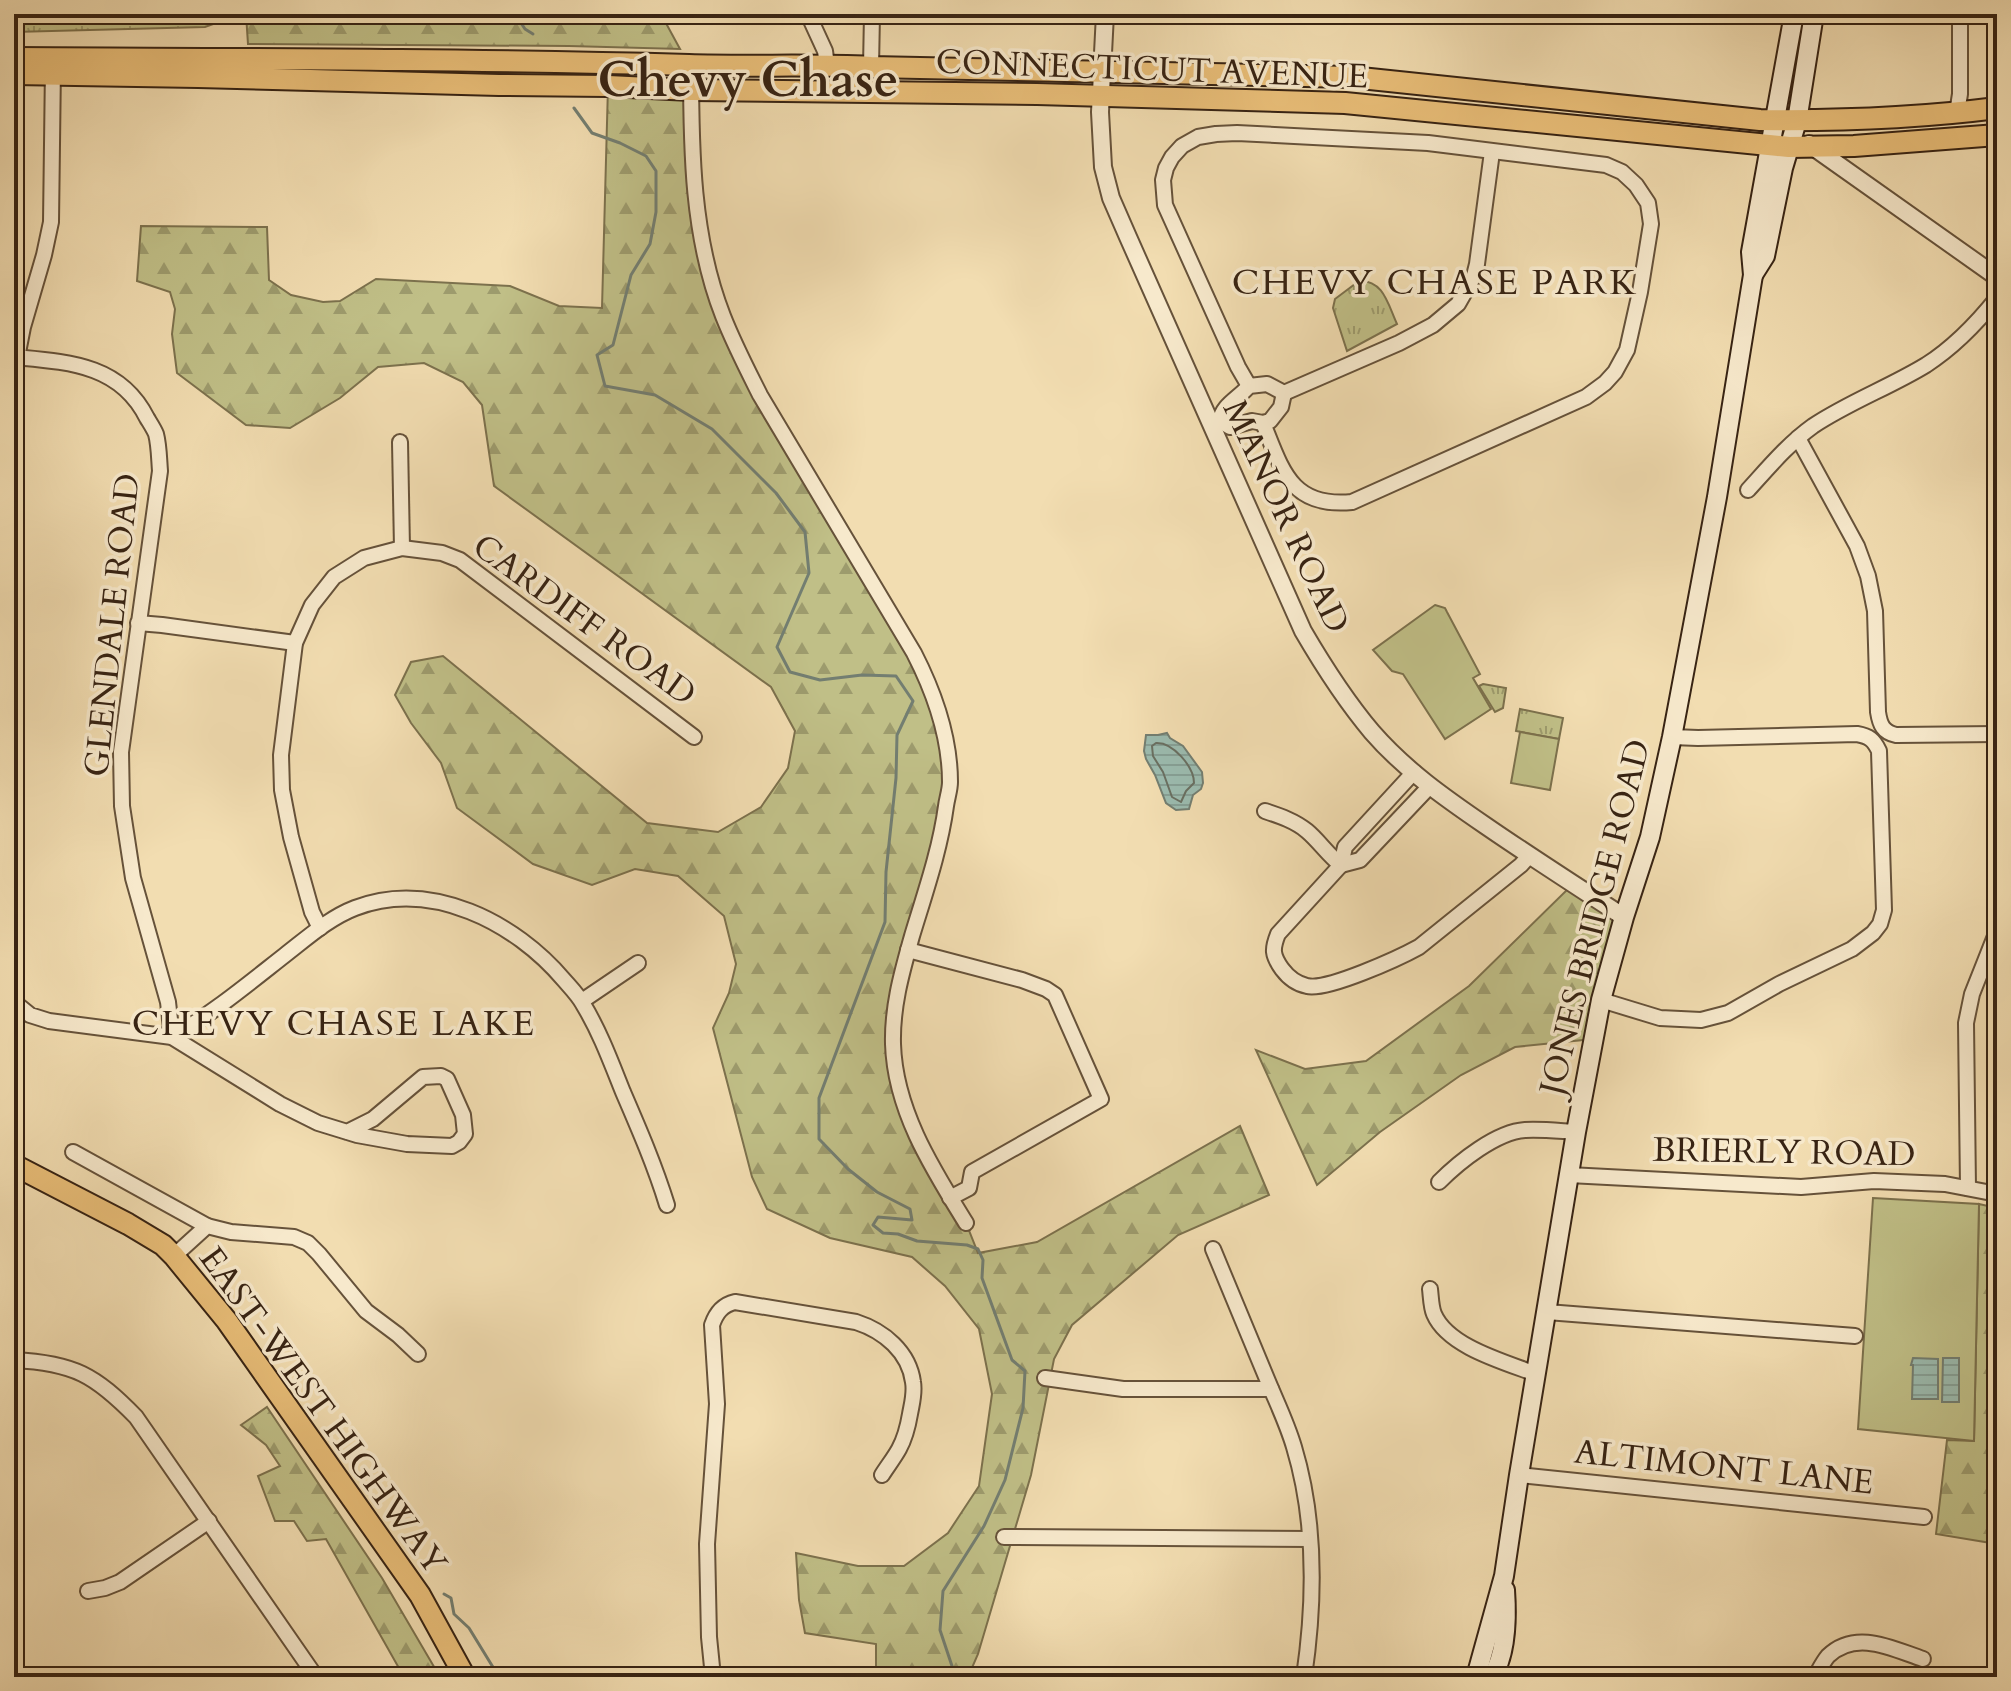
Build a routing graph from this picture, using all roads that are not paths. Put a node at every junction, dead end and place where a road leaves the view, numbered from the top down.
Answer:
1 (808, 14) edge
2 (872, 14) edge
3 (1105, 14) edge
4 (1794, 14) edge
5 (1814, 14) edge
6 (1960, 14) edge
7 (14, 58) edge
8 (691, 65) junction
9 (827, 65) junction
10 (53, 66) junction
11 (871, 67) junction
12 (1101, 71) junction
13 (14, 74) edge
14 (691, 90) junction
15 (1101, 96) junction
16 (1997, 108) edge
17 (1957, 113) junction
18 (1775, 120) junction
19 (1997, 135) edge
20 (1788, 136) junction
21 (1813, 147) junction
22 (1492, 152) junction
23 (1997, 277) edge
24 (1997, 298) edge
25 (15, 357) edge
26 (14, 373) edge
27 (1249, 386) junction
28 (1284, 393) junction
29 (1216, 422) junction
30 (1263, 423) junction
31 (1798, 438) junction
32 (400, 442) dead end
33 (1748, 490) dead end
34 (402, 548) junction
35 (138, 623) junction
36 (295, 643) junction
37 (1997, 734) edge
38 (1880, 736) junction
39 (694, 737) dead end
40 (1672, 737) junction
41 (1997, 745) edge
42 (1414, 772) junction
43 (1430, 786) junction
44 (1265, 811) dead end
45 (1529, 856) junction
46 (1341, 865) junction
47 (1624, 917) junction
48 (320, 928) junction
49 (1997, 931) edge
50 (1994, 947) edge
51 (908, 950) junction
52 (638, 963) dead end
53 (1601, 1000) junction
54 (582, 1001) junction
55 (14, 1002) edge
56 (172, 1037) junction
57 (347, 1132) junction
58 (1576, 1132) junction
59 (73, 1152) dead end
60 (14, 1165) edge
61 (1569, 1175) junction
62 (1439, 1182) dead end
63 (1968, 1188) junction
64 (1997, 1194) edge
65 (950, 1198) junction
66 (667, 1205) dead end
67 (966, 1223) dead end
68 (207, 1226) junction
69 (1213, 1249) dead end
70 (174, 1256) junction
71 (1430, 1289) dead end
72 (1547, 1312) junction
73 (1855, 1336) dead end
74 (418, 1354) dead end
75 (14, 1360) edge
76 (1536, 1374) junction
77 (1045, 1378) dead end
78 (1271, 1389) junction
79 (882, 1475) dead end
80 (1519, 1475) junction
81 (1924, 1517) dead end
82 (209, 1521) junction
83 (1004, 1537) dead end
84 (1310, 1539) junction
85 (1504, 1576) junction
86 (88, 1591) dead end
87 (1505, 1633) junction
88 (1923, 1659) dead end
89 (316, 1677) edge
90 (465, 1677) edge
91 (713, 1677) edge
92 (1304, 1677) edge
93 (1476, 1677) edge
94 (1492, 1677) edge
95 (1507, 1677) edge
96 (1815, 1677) edge

1 - 9 street
2 - 11 street
3 - 12 street, MANOR ROAD
4 - 18 main road
5 - 20 main road, JONES BRIDGE ROAD
6 - 17 street
7 - 10 main road, CONNECTICUT AVENUE
8 - 9 main road, CONNECTICUT AVENUE
8 - 10 main road, CONNECTICUT AVENUE
8 - 14 street
9 - 11 main road, CONNECTICUT AVENUE
10 - 13 main road, CONNECTICUT AVENUE
10 - 14 main road, CONNECTICUT AVENUE
10 - 25 street
11 - 12 main road, CONNECTICUT AVENUE
12 - 15 street, MANOR ROAD
12 - 18 main road, CONNECTICUT AVENUE
14 - 15 main road, CONNECTICUT AVENUE
14 - 51 street
15 - 20 main road, CONNECTICUT AVENUE
15 - 29 street, MANOR ROAD
16 - 17 main road, CONNECTICUT AVENUE
17 - 20 main road, CONNECTICUT AVENUE
18 - 20 main road, CONNECTICUT AVENUE
19 - 21 main road, CONNECTICUT AVENUE
20 - 21 main road, CONNECTICUT AVENUE
20 - 40 main road, JONES BRIDGE ROAD
21 - 23 street
22 - 27 street
22 - 28 street
22 - 30 street
24 - 31 street
25 - 26 street
25 - 35 street, GLENDALE ROAD
27 - 28 street
27 - 29 street
28 - 30 street
29 - 30 street
29 - 42 street, MANOR ROAD
31 - 33 street
31 - 38 street
32 - 34 street
34 - 36 street, CARDIFF ROAD
34 - 39 street, CARDIFF ROAD
35 - 36 street
35 - 56 street, GLENDALE ROAD
36 - 48 street, CARDIFF ROAD
37 - 38 street
37 - 41 street
38 - 40 street
38 - 53 street
40 - 47 main road, JONES BRIDGE ROAD
42 - 43 street, MANOR ROAD
42 - 46 street
43 - 45 street, MANOR ROAD
43 - 46 street
44 - 46 street
45 - 46 street
45 - 47 street, MANOR ROAD
47 - 53 main road, JONES BRIDGE ROAD
48 - 54 street
48 - 56 street
49 - 50 street
50 - 63 street
51 - 65 street
51 - 65 street
52 - 54 street
53 - 58 main road, JONES BRIDGE ROAD
54 - 66 street
55 - 56 street
56 - 57 street
57 - 57 street
58 - 61 main road, JONES BRIDGE ROAD
58 - 62 street
59 - 68 street, EAST-WEST HIGHWAY
60 - 70 main road, EAST-WEST HIGHWAY
61 - 63 street, BRIERLY ROAD
61 - 72 main road, JONES BRIDGE ROAD
63 - 64 street, BRIERLY ROAD
65 - 67 street
68 - 70 street
68 - 74 street, EAST-WEST HIGHWAY
69 - 78 street
70 - 90 main road, EAST-WEST HIGHWAY
71 - 76 street
72 - 73 street
72 - 76 main road, JONES BRIDGE ROAD
75 - 82 street
76 - 80 main road, JONES BRIDGE ROAD
77 - 78 street
78 - 84 street
79 - 91 street
80 - 81 street, ALTIMONT LANE
80 - 85 main road, JONES BRIDGE ROAD
82 - 86 street
82 - 89 street
83 - 84 street
84 - 92 street
85 - 87 main road, JONES BRIDGE ROAD
85 - 93 main road, JONES BRIDGE ROAD
87 - 94 main road, JONES BRIDGE ROAD
87 - 95 main road
88 - 96 street

